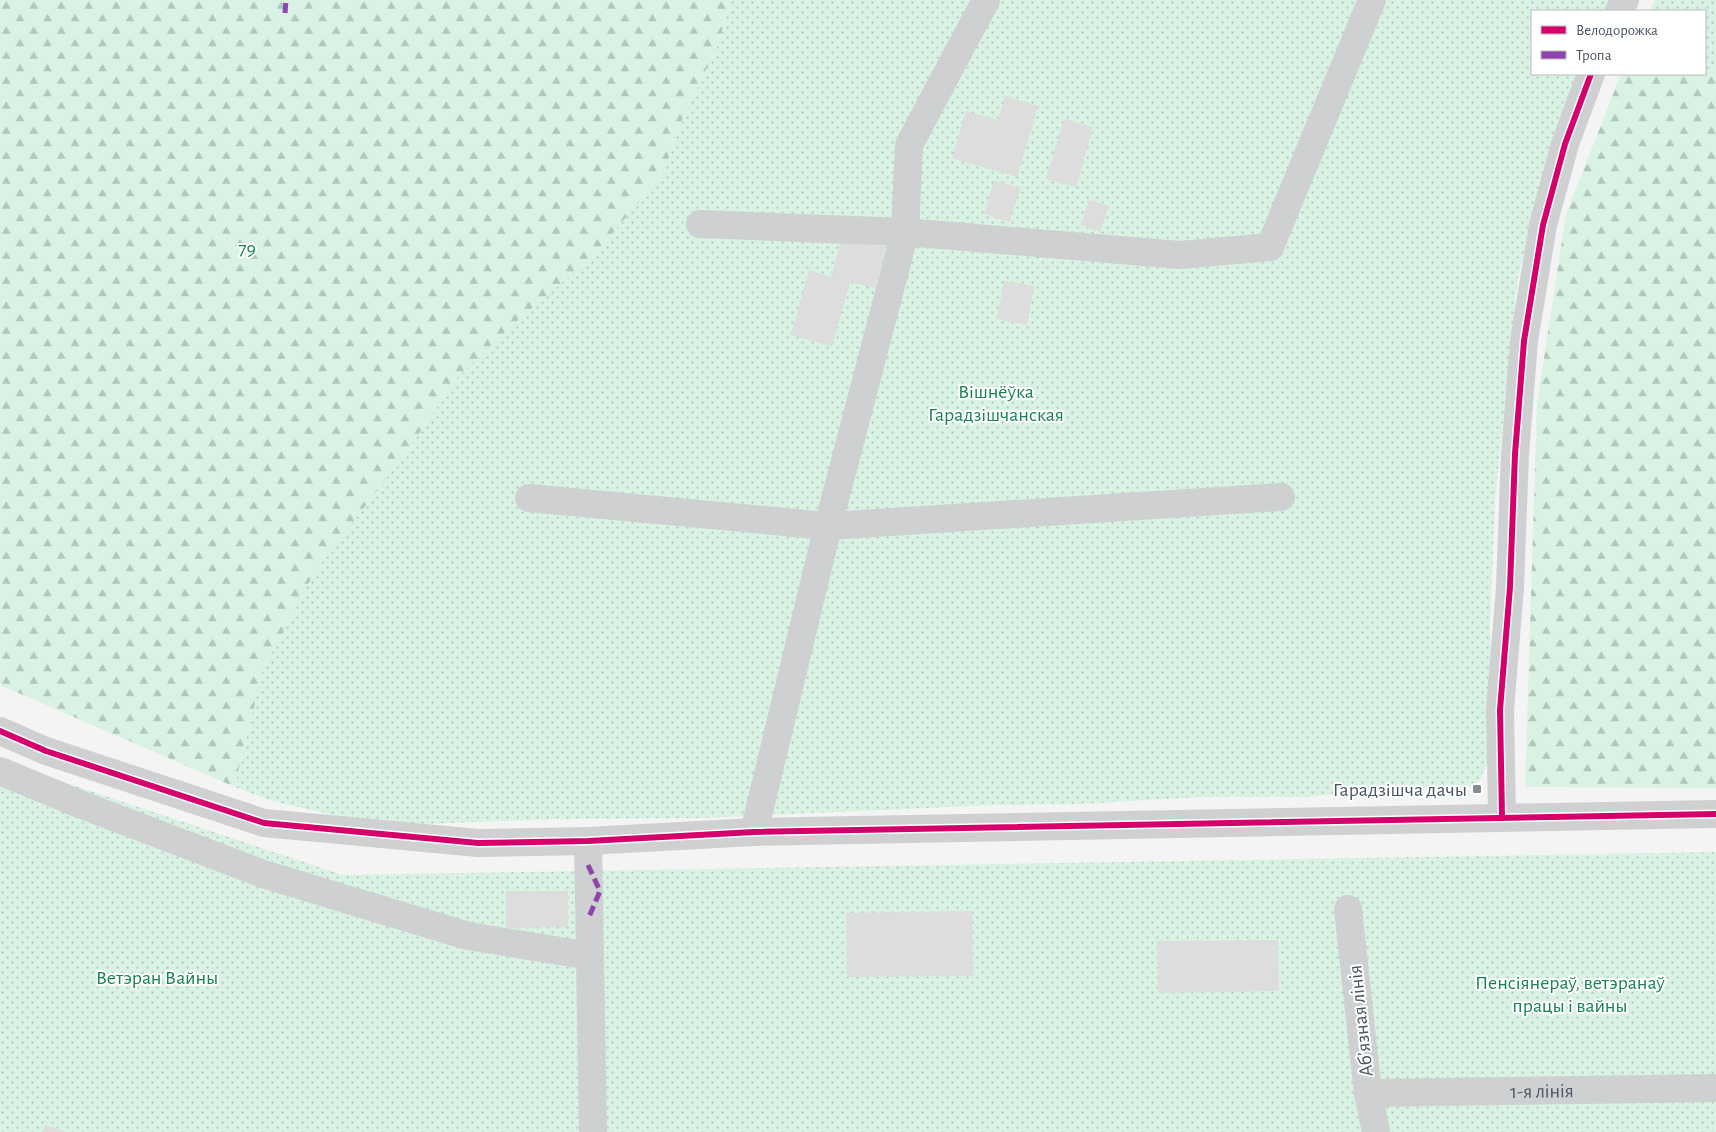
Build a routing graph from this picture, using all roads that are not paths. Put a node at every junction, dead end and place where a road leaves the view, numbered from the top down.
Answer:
1 (986, 0) edge
2 (1372, 0) edge
3 (1591, 75) edge
4 (700, 224) dead end
5 (905, 232) junction
6 (1281, 497) dead end
7 (530, 498) dead end
8 (828, 526) junction
9 (0, 731) edge
10 (0, 771) edge
11 (1716, 814) edge
12 (1502, 816) junction
13 (754, 832) junction
14 (588, 841) junction
15 (1348, 909) dead end
16 (590, 956) junction
17 (1716, 1088) edge
18 (1368, 1093) junction
19 (592, 1132) edge
20 (1376, 1132) edge

1 - 5 street
2 - 5 street
3 - 12 street
4 - 5 street
5 - 8 street
6 - 8 street
7 - 8 street
8 - 13 street
9 - 14 street
10 - 16 street
11 - 12 street
12 - 13 street
13 - 14 street
14 - 16 street
15 - 18 street, Абʼязная лінія
16 - 19 street
17 - 18 street, 1-я лінія
18 - 20 street, Абʼязная лінія

